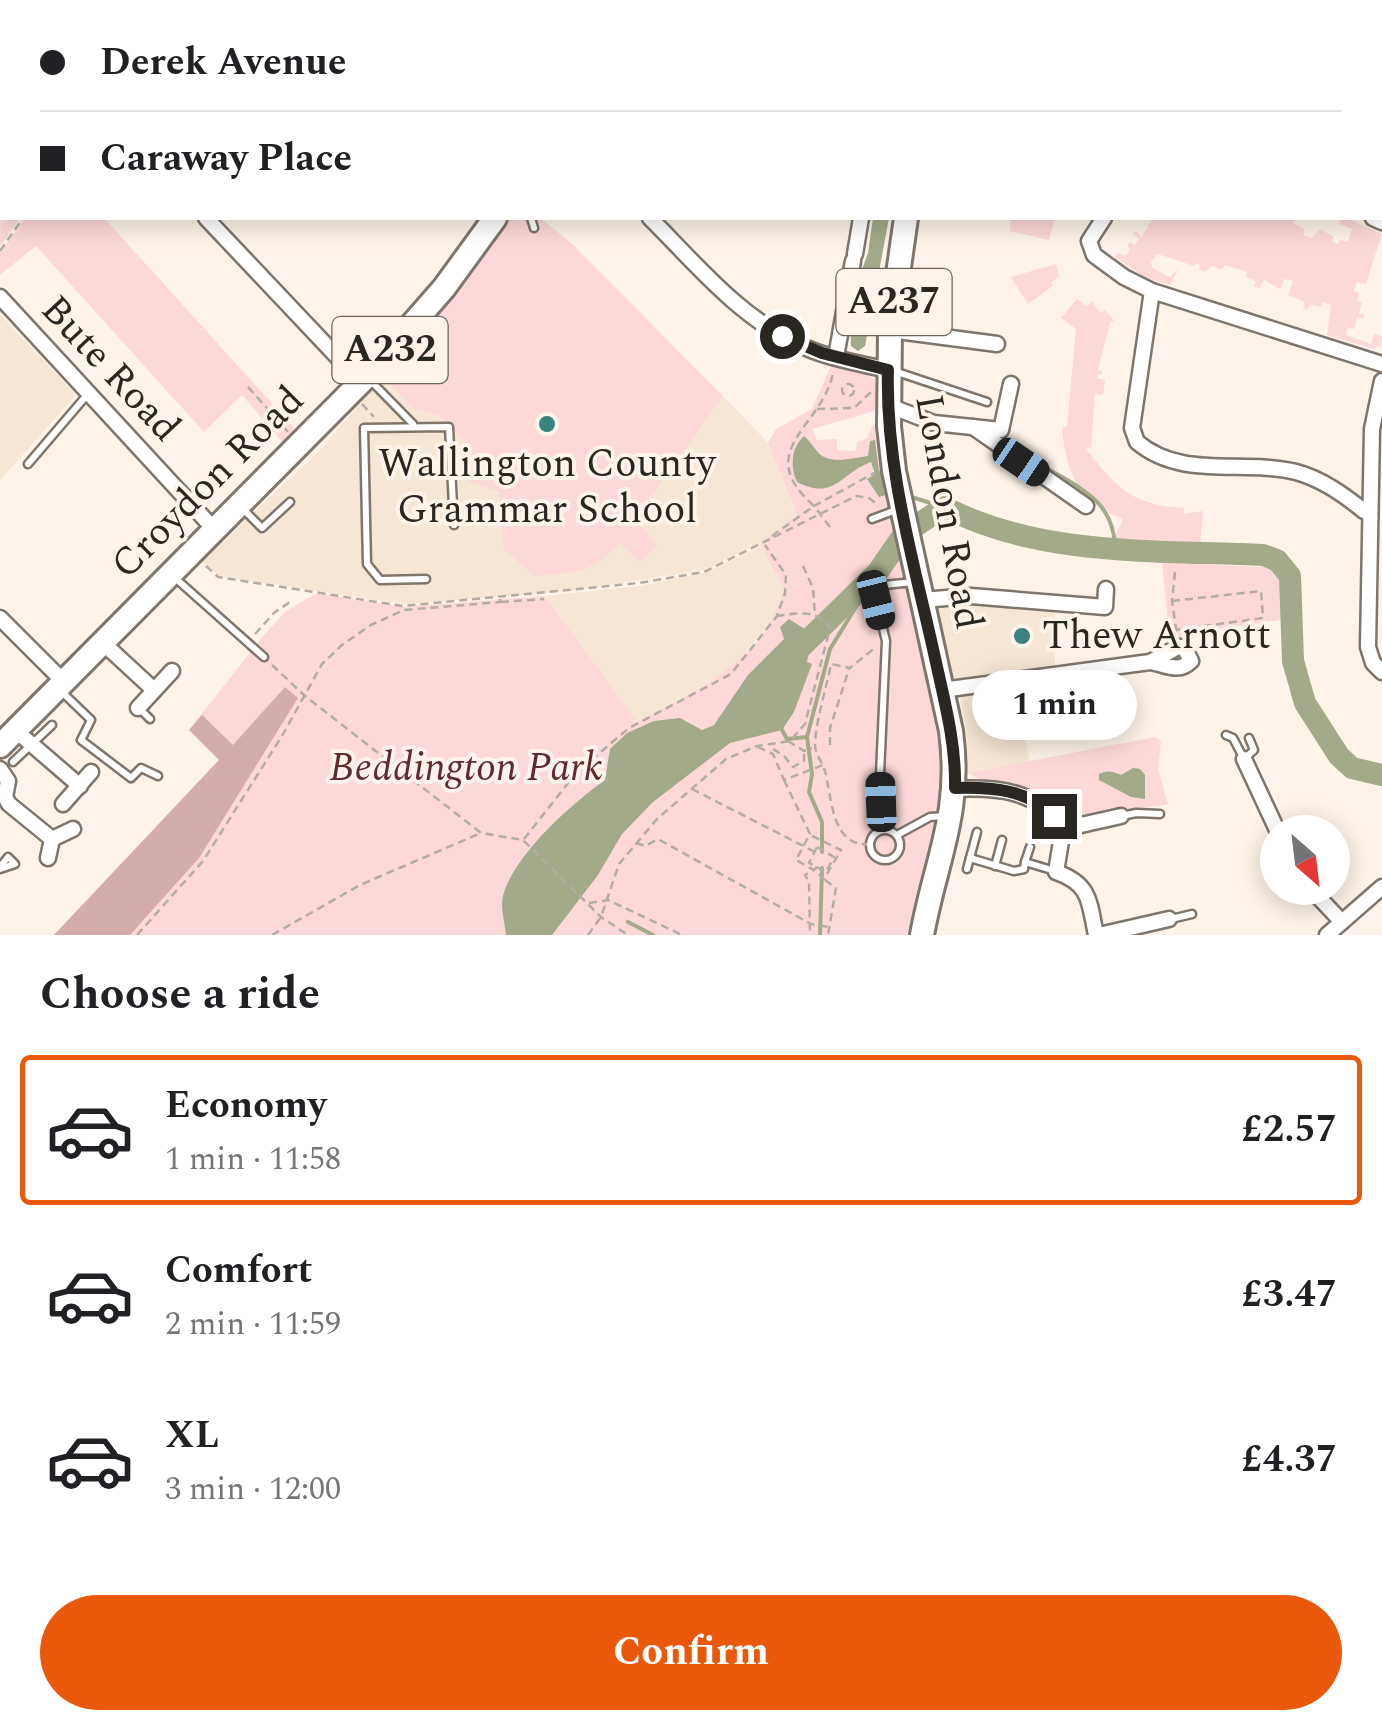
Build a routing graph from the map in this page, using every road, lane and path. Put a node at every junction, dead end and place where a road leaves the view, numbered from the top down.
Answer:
1 (23, 220) edge
2 (208, 220) edge
3 (494, 220) edge
4 (532, 220) edge
5 (652, 220) edge
6 (861, 220) edge
7 (906, 220) edge
8 (1103, 220) edge
9 (534, 228) dead end
10 (0, 251) edge
11 (1152, 291) junction
12 (0, 297) edge
13 (890, 330) junction
14 (991, 339) dead end
15 (841, 359) junction
16 (1382, 364) edge
17 (888, 370) junction
18 (1382, 381) edge
19 (1010, 384) dead end
20 (362, 386) junction
21 (829, 386) junction
22 (248, 387) dead end
23 (842, 388) junction
24 (854, 393) junction
25 (88, 394) junction
26 (846, 396) junction
27 (878, 400) junction
28 (987, 402) dead end
29 (816, 409) junction
30 (844, 410) junction
31 (414, 425) junction
32 (972, 426) junction
33 (383, 427) junction
34 (300, 445) junction
35 (28, 464) dead end
36 (874, 472) dead end
37 (1370, 487) junction
38 (1348, 498) junction
39 (290, 502) dead end
40 (238, 503) junction
41 (896, 505) junction
42 (814, 506) junction
43 (1086, 506) dead end
44 (1370, 511) junction
45 (820, 514) junction
46 (872, 519) dead end
47 (454, 525) dead end
48 (830, 527) dead end
49 (213, 528) junction
50 (763, 543) junction
51 (190, 552) junction
52 (803, 566) dead end
53 (1175, 572) dead end
54 (170, 573) junction
55 (426, 579) dead end
56 (1106, 589) dead end
57 (921, 590) junction
58 (544, 598) dead end
59 (292, 600) dead end
60 (500, 600) junction
61 (1172, 601) junction
62 (777, 616) junction
63 (818, 617) junction
64 (0, 618) edge
65 (1176, 630) junction
66 (886, 640) junction
67 (102, 642) junction
68 (246, 642) junction
69 (1180, 647) joint
70 (264, 657) joint
71 (822, 661) junction
72 (830, 664) junction
73 (850, 668) junction
74 (172, 671) dead end
75 (1382, 672) edge
76 (61, 685) junction
77 (154, 690) junction
78 (942, 690) junction
79 (305, 696) junction
80 (138, 708) joint
81 (150, 719) dead end
82 (52, 725) dead end
83 (1226, 735) dead end
84 (1249, 738) dead end
85 (790, 740) junction
86 (773, 743) junction
87 (830, 744) dead end
88 (757, 746) junction
89 (814, 748) junction
90 (12, 750) edge
91 (804, 750) junction
92 (773, 751) junction
93 (1244, 759) junction
94 (823, 765) junction
95 (91, 772) dead end
96 (158, 776) dead end
97 (784, 780) junction
98 (80, 786) junction
99 (955, 788) junction
100 (690, 789) junction
101 (63, 804) dead end
102 (1160, 814) dead end
103 (1270, 815) edge
104 (1121, 816) joint
105 (952, 817) junction
106 (73, 830) dead end
107 (882, 830) junction
108 (1063, 830) junction
109 (977, 832) dead end
110 (481, 833) junction
111 (810, 834) junction
112 (897, 835) junction
113 (52, 839) junction
114 (524, 840) junction
115 (1002, 840) dead end
116 (852, 841) junction
117 (634, 843) junction
118 (870, 844) junction
119 (804, 846) junction
120 (1030, 847) dead end
121 (840, 850) junction
122 (815, 852) junction
123 (48, 858) dead end
124 (970, 858) junction
125 (1025, 862) junction
126 (996, 866) junction
127 (967, 869) dead end
128 (820, 872) junction
129 (1056, 872) junction
130 (1382, 887) edge
131 (608, 900) junction
132 (588, 903) junction
133 (1326, 905) edge
134 (1192, 914) dead end
135 (601, 916) junction
136 (1169, 919) joint
137 (1342, 922) junction
138 (811, 924) junction
139 (829, 928) junction
140 (137, 935) edge
141 (272, 935) edge
142 (588, 935) edge
143 (628, 935) edge
144 (682, 935) edge
145 (810, 935) edge
146 (828, 935) edge
147 (922, 935) edge
148 (1098, 935) edge
149 (1327, 935) edge

1 - 10 path
2 - 20 street
3 - 20 main road, Croydon Road / A232
4 - 9 lane
5 - 15 street
6 - 15 street
7 - 13 main road, London Road / A237
8 - 11 street
11 - 16 street
11 - 38 street
12 - 25 street, Bute Road
13 - 14 street
13 - 17 main road, London Road / A237
15 - 17 street
15 - 21 path
17 - 27 main road, London Road / A237
17 - 27 path
17 - 28 lane
18 - 37 street
19 - 32 street
20 - 31 lane
20 - 33 path
20 - 34 main road, Croydon Road / A232
21 - 23 path
21 - 29 path
22 - 34 path
23 - 24 path
23 - 26 path
24 - 26 path
24 - 27 path
25 - 35 lane
25 - 49 street, Bute Road
26 - 30 path
27 - 30 path
27 - 32 street
27 - 41 main road, London Road / A237
29 - 30 path
29 - 42 path
31 - 33 lane
31 - 47 lane
32 - 43 street
33 - 55 lane
34 - 40 main road, Croydon Road / A232
36 - 42 path
37 - 38 street
37 - 44 street
38 - 44 street
39 - 40 lane
40 - 49 main road, Croydon Road / A232
41 - 45 path
41 - 46 lane
41 - 57 main road, London Road / A237
42 - 45 path
42 - 50 path
44 - 75 street
45 - 48 path
45 - 50 path
49 - 51 main road, Croydon Road / A232
50 - 60 path
50 - 62 path
51 - 54 main road, Croydon Road / A232
51 - 60 path
52 - 63 path
53 - 61 path
54 - 67 main road, Croydon Road / A232
54 - 68 lane
56 - 57 street
57 - 66 lane
57 - 78 main road, London Road / A237
58 - 60 path
59 - 68 path
60 - 79 path
61 - 65 path
61 - 65 path
62 - 63 path
62 - 114 path
63 - 71 path
64 - 76 street
65 - 69 path
66 - 73 path
66 - 107 lane
67 - 76 main road, Croydon Road / A232
67 - 77 street
68 - 70 lane
69 - 78 street
70 - 79 path
71 - 72 path
71 - 85 path
72 - 73 path
72 - 89 path
73 - 87 path
74 - 77 street
76 - 90 main road, Croydon Road / A232
76 - 96 lane
77 - 80 street
78 - 99 main road, London Road / A237
79 - 110 path
79 - 140 path
80 - 81 lane
82 - 90 lane
83 - 93 lane
84 - 93 lane
85 - 86 path
85 - 91 path
86 - 88 path
86 - 92 path
88 - 92 path
88 - 100 path
89 - 91 path
89 - 94 path
90 - 98 street
90 - 113 street
91 - 92 path
92 - 97 path
93 - 103 street
94 - 97 path
94 - 116 path
95 - 98 street
97 - 111 path
98 - 101 street
99 - 105 main road, London Road / A237
99 - 108 street
100 - 117 path
100 - 119 path
102 - 104 lane
104 - 108 street
105 - 112 lane
105 - 147 main road, London Road / A237
106 - 113 street
107 - 112 lane
107 - 118 lane
108 - 129 street
109 - 124 lane
110 - 114 path
110 - 141 path
111 - 119 path
111 - 121 path
112 - 118 lane
113 - 123 street
114 - 132 path
115 - 126 lane
116 - 118 path
116 - 121 path
117 - 131 path
117 - 138 path
119 - 122 path
119 - 128 path
120 - 125 lane
121 - 128 path
122 - 128 path
122 - 128 path
124 - 126 lane
124 - 127 lane
125 - 126 lane
125 - 129 lane
128 - 138 path
128 - 139 path
129 - 148 street
130 - 137 street
131 - 132 path
131 - 135 path
131 - 144 path
132 - 135 path
133 - 137 street
134 - 136 lane
135 - 142 path
135 - 143 path
136 - 148 street
137 - 149 street
138 - 139 path
138 - 145 path
139 - 146 path

